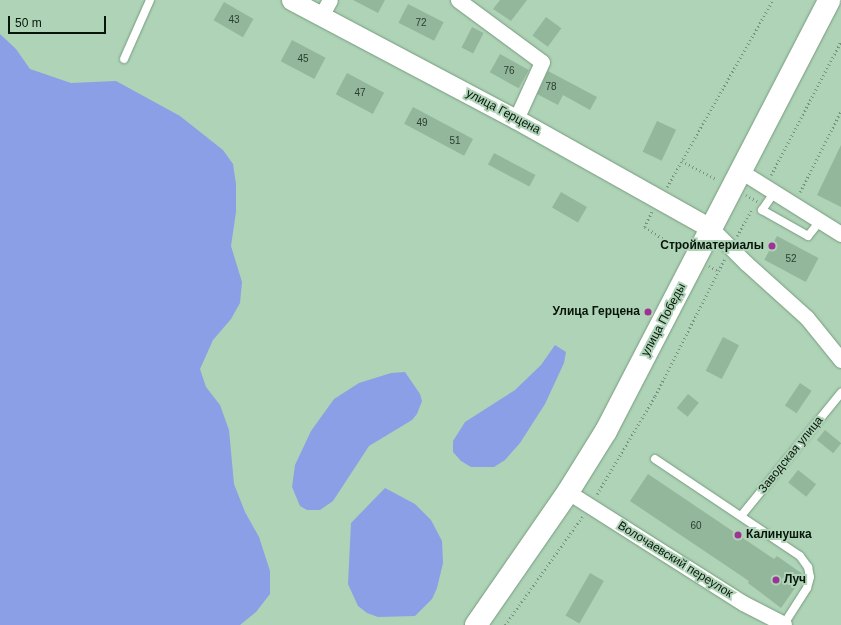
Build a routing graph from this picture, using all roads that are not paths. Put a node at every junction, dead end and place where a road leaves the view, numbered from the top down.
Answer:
1 (150, 0) edge
2 (291, 0) edge
3 (458, 0) edge
4 (829, 0) edge
5 (325, 8) edge
6 (124, 59) dead end
7 (516, 119) junction
8 (742, 172) junction
9 (769, 190) junction
10 (820, 221) junction
11 (712, 229) junction
12 (841, 234) edge
13 (840, 358) edge
14 (841, 393) edge
15 (655, 459) dead end
16 (568, 492) junction
17 (741, 516) junction
18 (786, 624) edge
19 (476, 625) edge

1 - 6 lane
2 - 5 street, улица Герцена
3 - 7 street
4 - 8 highway, улица Победы
5 - 7 street, улица Герцена
7 - 11 street, улица Герцена
8 - 9 street
8 - 11 highway, улица Победы
9 - 10 street
9 - 10 lane
10 - 12 street
11 - 13 street
11 - 16 highway, улица Победы
14 - 17 lane, Заводская улица
15 - 17 lane
16 - 18 street, Волочаевский переулок
16 - 19 highway, улица Победы
17 - 18 lane

